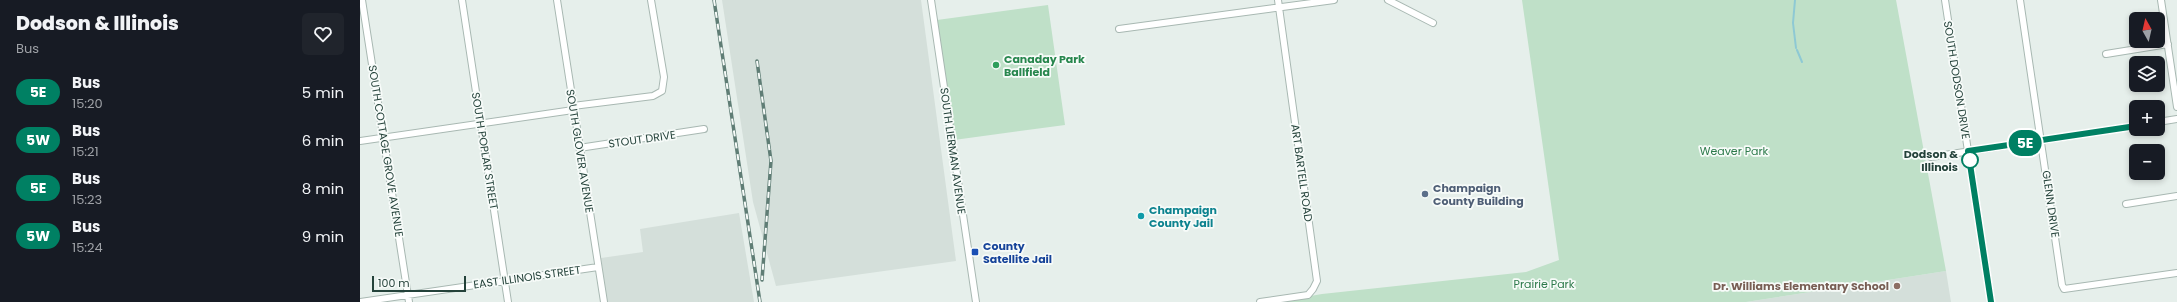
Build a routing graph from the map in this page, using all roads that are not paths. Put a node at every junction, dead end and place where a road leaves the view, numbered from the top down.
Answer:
1 (362, 0) edge
2 (462, 0) edge
3 (557, 0) edge
4 (651, 0) edge
5 (931, 0) edge
6 (1278, 0) edge
7 (1334, 0) edge
8 (1388, 0) edge
9 (1945, 0) edge
10 (2020, 0) edge
11 (2161, 0) edge
12 (1279, 7) junction
13 (1433, 24) dead end
14 (1119, 28) dead end
15 (2168, 44) junction
16 (2106, 54) dead end
17 (2177, 107) edge
18 (573, 108) junction
19 (2177, 119) edge
20 (2165, 121) edge
21 (480, 124) junction
22 (2129, 127) edge
23 (704, 129) dead end
24 (384, 137) junction
25 (2041, 140) junction
26 (360, 141) edge
27 (579, 148) junction
28 (1968, 151) junction
29 (1931, 157) dead end
30 (2177, 196) edge
31 (2126, 204) dead end
32 (598, 267) junction
33 (2177, 273) edge
34 (505, 280) junction
35 (408, 294) junction
36 (360, 302) edge
37 (409, 302) edge
38 (508, 302) edge
39 (604, 302) edge
40 (976, 302) edge
41 (1260, 302) edge
42 (1991, 302) edge

1 - 24 street, SOUTH COTTAGE GROVE AVENUE
2 - 21 street, SOUTH POPLAR STREET
3 - 18 street, SOUTH GLOVER AVENUE
4 - 18 street
5 - 40 street, SOUTH LIERMAN AVENUE
6 - 12 street, ART BARTELL ROAD
7 - 12 street
8 - 13 street
9 - 28 street, SOUTH DODSON DRIVE
10 - 25 street, GLENN DRIVE
11 - 15 street
12 - 14 street
12 - 41 street, ART BARTELL ROAD
15 - 16 street
15 - 17 street
18 - 21 street
18 - 27 street, SOUTH GLOVER AVENUE
19 - 20 street
21 - 24 street
21 - 34 street, SOUTH POPLAR STREET
22 - 25 street
23 - 27 street, STOUT DRIVE
24 - 26 street
24 - 35 street, SOUTH COTTAGE GROVE AVENUE
25 - 28 street
25 - 33 street, GLENN DRIVE
27 - 32 street, SOUTH GLOVER AVENUE
28 - 29 street
28 - 42 street, SOUTH DODSON DRIVE
30 - 31 street
32 - 34 street, EAST ILLINOIS STREET
32 - 39 street, SOUTH GLOVER AVENUE
34 - 35 street, EAST ILLINOIS STREET
34 - 38 street, SOUTH POPLAR STREET
35 - 36 street, EAST ILLINOIS STREET
35 - 37 street, SOUTH COTTAGE GROVE AVENUE

